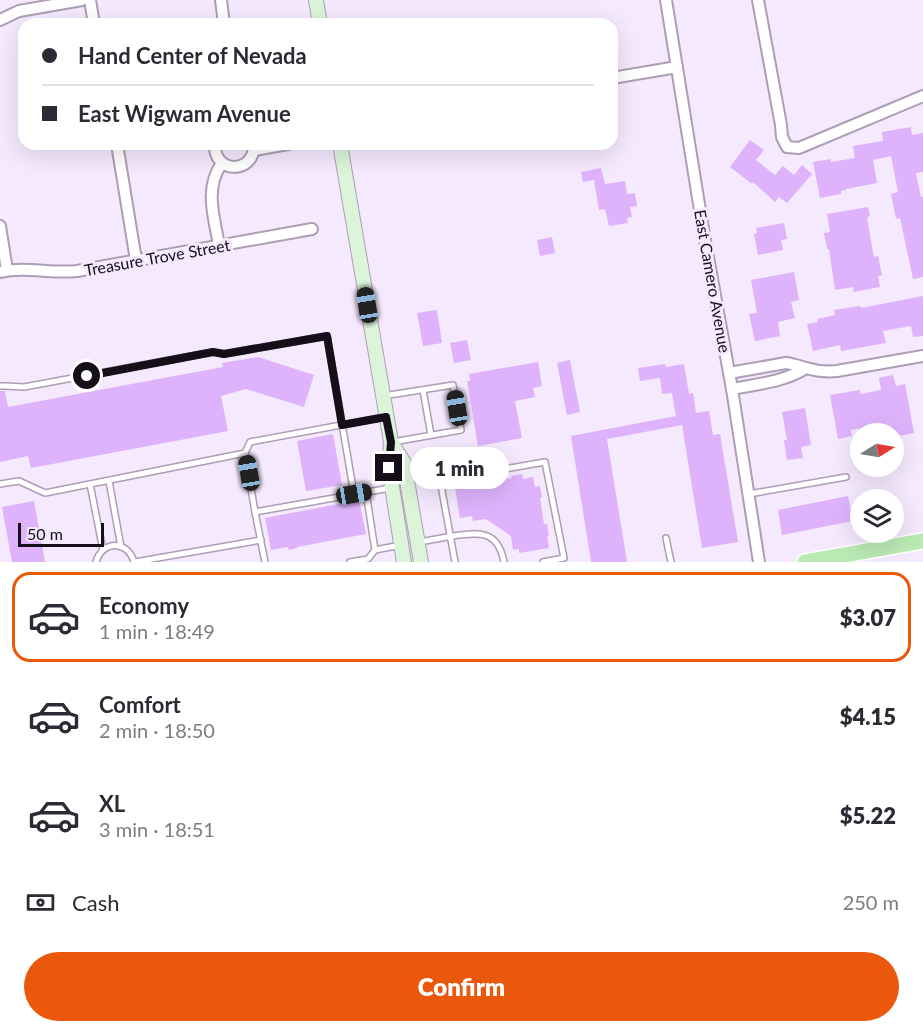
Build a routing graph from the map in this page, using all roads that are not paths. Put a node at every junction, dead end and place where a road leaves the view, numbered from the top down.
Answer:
1 (82, 0) edge
2 (90, 0) edge
3 (221, 0) edge
4 (316, 0) edge
5 (666, 0) edge
6 (758, 0) edge
7 (18, 6) edge
8 (93, 18) edge
9 (223, 18) edge
10 (319, 18) edge
11 (0, 20) edge
12 (677, 67) junction
13 (618, 77) edge
14 (923, 96) edge
15 (118, 150) edge
16 (215, 150) edge
17 (253, 150) edge
18 (341, 150) edge
19 (222, 163) junction
20 (0, 226) edge
21 (312, 229) dead end
22 (219, 245) junction
23 (136, 261) junction
24 (4, 271) edge
25 (923, 356) edge
26 (770, 366) junction
27 (806, 368) junction
28 (729, 373) junction
29 (773, 381) junction
30 (0, 387) edge
31 (732, 389) junction
32 (423, 390) junction
33 (382, 396) junction
34 (386, 417) junction
35 (342, 425) junction
36 (431, 435) junction
37 (391, 442) junction
38 (245, 453) junction
39 (846, 477) dead end
40 (109, 481) junction
41 (0, 484) edge
42 (90, 484) junction
43 (392, 487) junction
44 (366, 492) junction
45 (354, 494) junction
46 (749, 494) junction
47 (255, 512) junction
48 (450, 537) junction
49 (666, 537) dead end
50 (261, 540) junction
51 (923, 541) edge
52 (418, 542) junction
53 (401, 545) junction
54 (121, 547) junction
55 (103, 549) junction
56 (375, 550) junction
57 (368, 561) edge
58 (96, 562) edge
59 (134, 562) edge
60 (265, 562) edge
61 (351, 562) edge
62 (404, 562) edge
63 (421, 562) edge
64 (455, 562) edge
65 (504, 562) edge
66 (543, 562) edge
67 (671, 562) edge
68 (759, 562) edge
69 (805, 562) edge

1 - 7 street
2 - 8 street
3 - 9 street
4 - 10 main road
5 - 12 street, East Camero Avenue
6 - 14 street
7 - 11 street
12 - 13 street
12 - 28 street, East Camero Avenue
15 - 23 street
16 - 19 street
17 - 19 street
18 - 33 main road
19 - 22 street
20 - 24 street
21 - 22 street, Treasure Trove Street
22 - 23 street, Treasure Trove Street
23 - 24 street, Treasure Trove Street
25 - 27 street
26 - 27 street
26 - 28 street
26 - 29 lane
27 - 29 street
28 - 31 street, East Camero Avenue
29 - 31 street
30 - 35 lane
31 - 46 street, East Camero Avenue
32 - 33 lane
32 - 36 lane
32 - 36 lane
33 - 34 main road
34 - 35 lane
34 - 37 main road
35 - 38 lane
35 - 45 lane
36 - 37 lane
37 - 43 main road
37 - 52 main road
38 - 40 lane
38 - 47 lane
39 - 46 lane
40 - 42 lane
40 - 54 lane
41 - 42 lane
42 - 55 lane
43 - 44 lane
43 - 53 main road
44 - 45 lane
44 - 56 lane
45 - 47 lane
46 - 68 street, East Camero Avenue
47 - 50 lane
48 - 52 lane
48 - 64 lane
48 - 65 lane
48 - 66 lane
49 - 67 lane
50 - 59 lane
50 - 60 lane
51 - 69 main road
52 - 63 main road
53 - 56 lane
53 - 62 main road
54 - 55 lane
54 - 59 lane
55 - 58 lane
56 - 57 lane
57 - 61 lane

